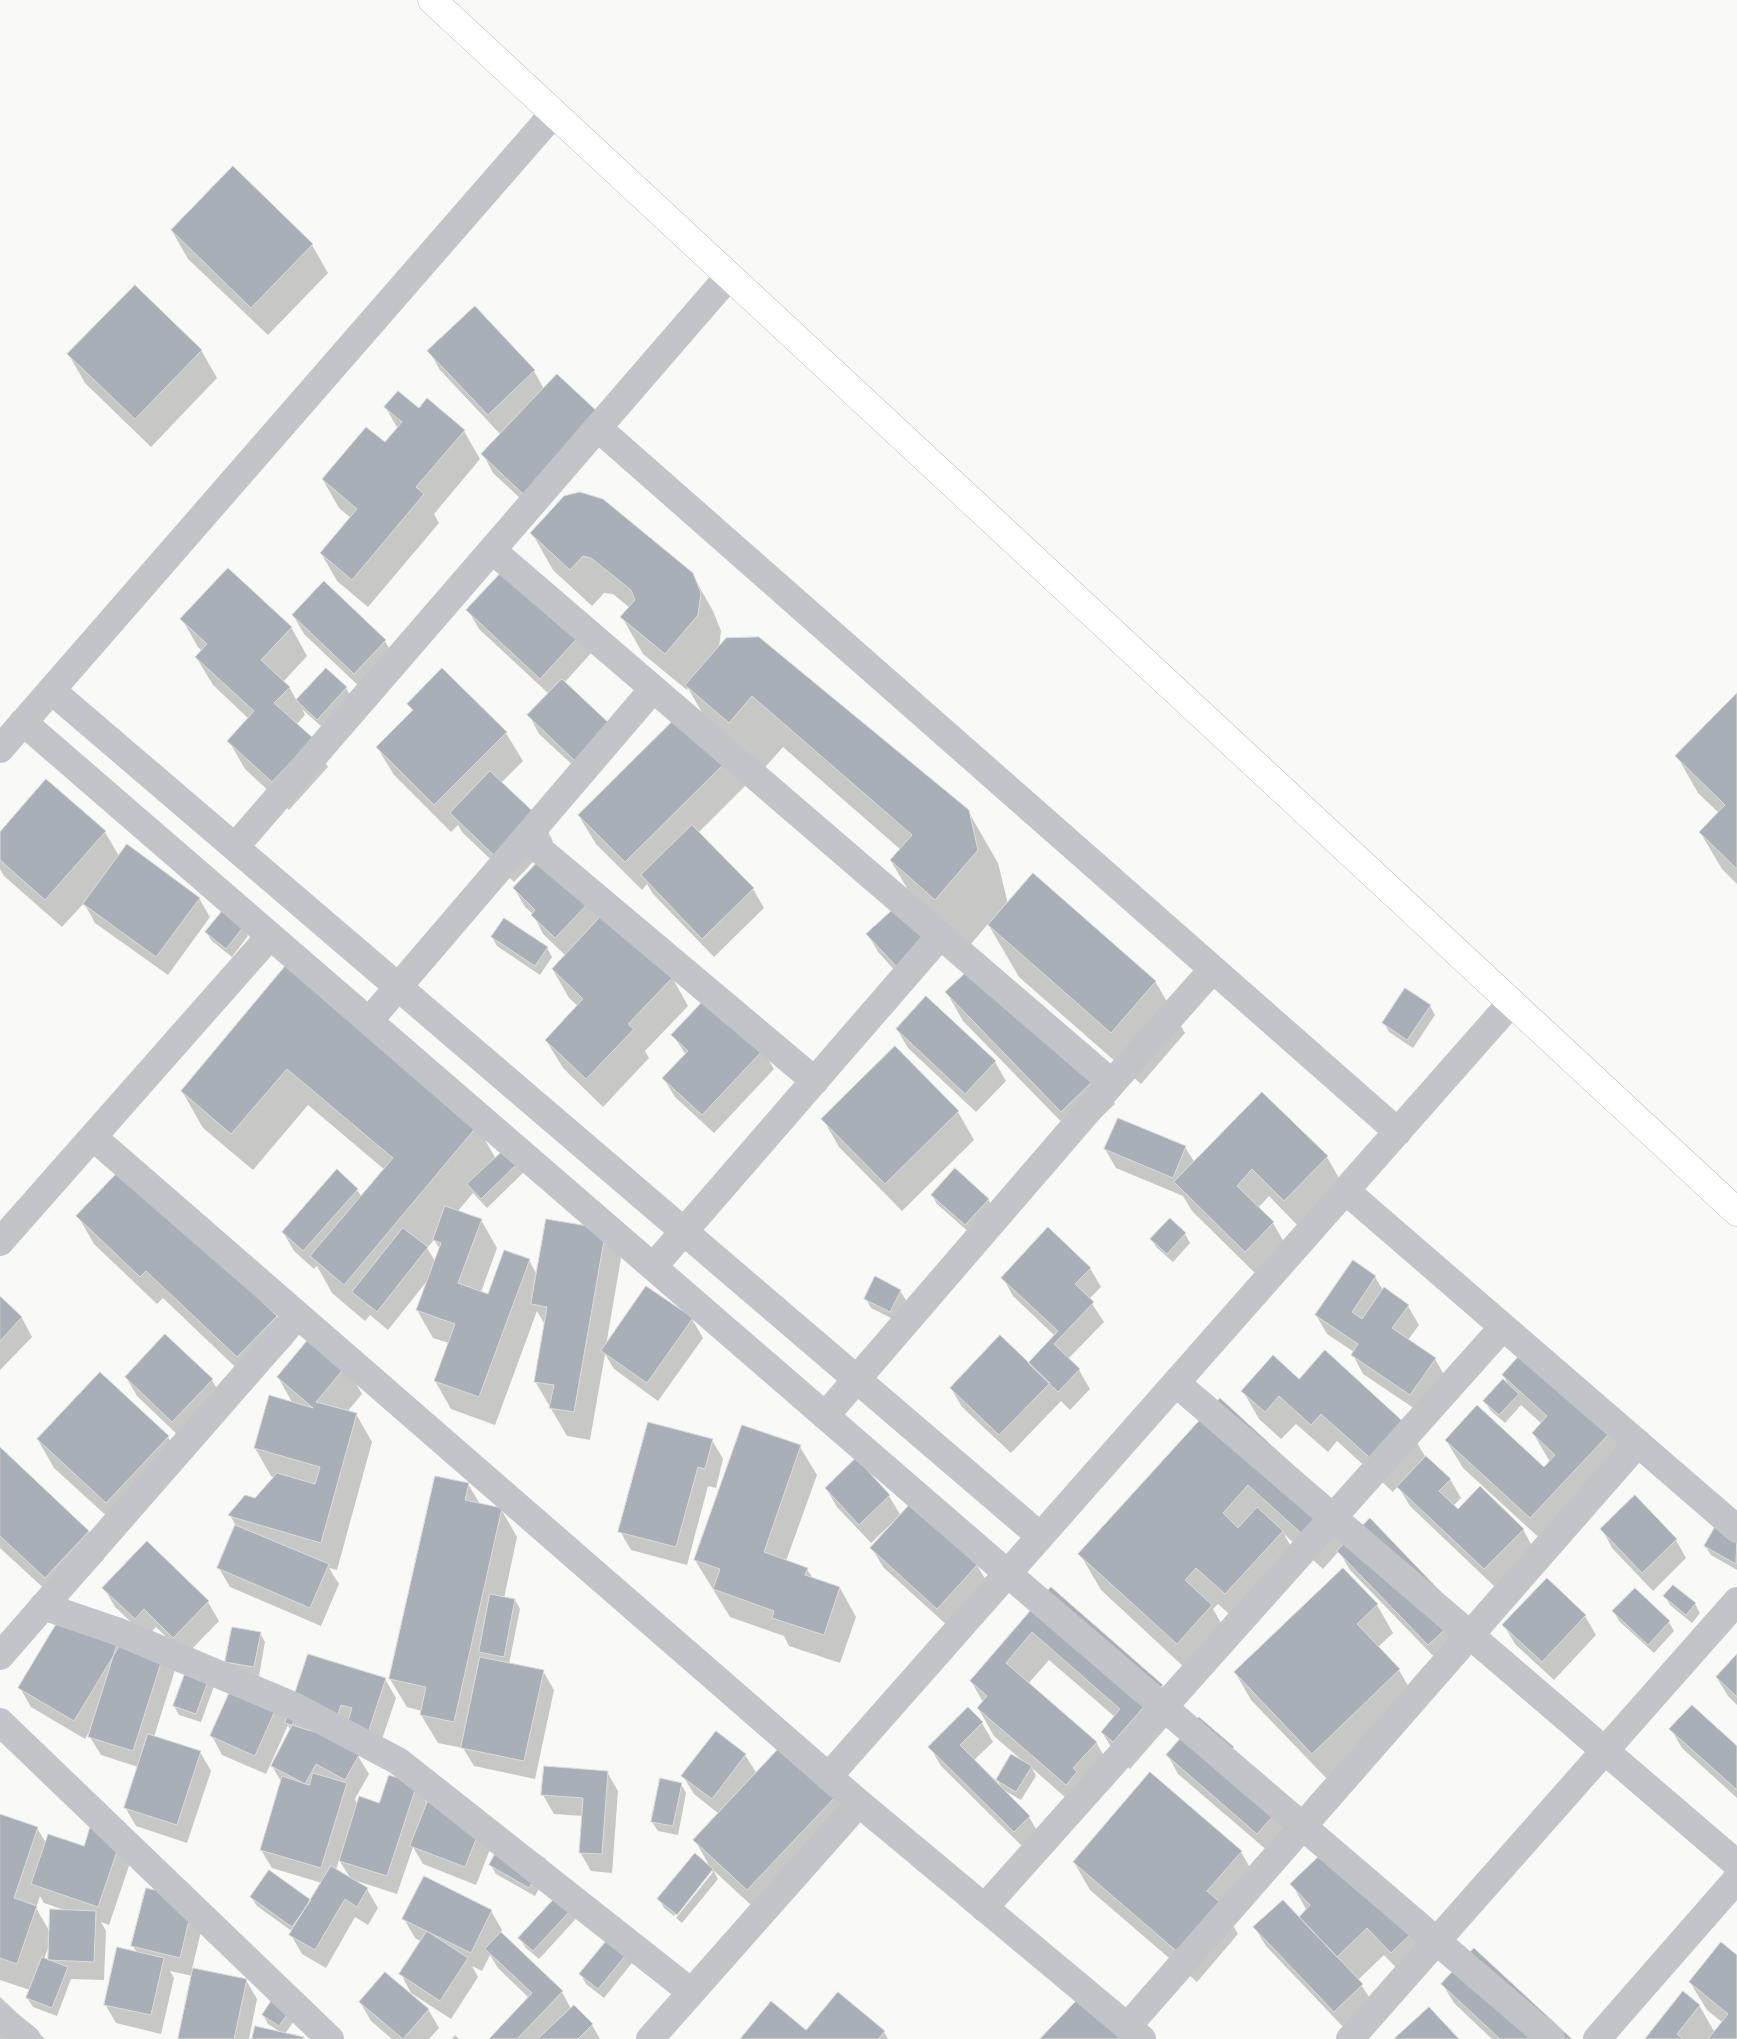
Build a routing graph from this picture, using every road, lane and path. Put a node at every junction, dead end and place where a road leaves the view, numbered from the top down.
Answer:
1 (432, 0) edge
2 (554, 113) junction
3 (729, 276) junction
4 (598, 428) junction
5 (492, 550) junction
6 (653, 689) junction
7 (52, 690) junction
8 (23, 722) junction
9 (0, 749) edge
10 (526, 838) junction
11 (235, 847) junction
12 (270, 936) junction
13 (940, 936) junction
14 (1213, 969) junction
15 (399, 988) junction
16 (1512, 1003) junction
17 (369, 1021) junction
18 (815, 1081) junction
19 (1112, 1083) junction
20 (1398, 1132) junction
21 (93, 1137) junction
22 (1346, 1191) junction
23 (1737, 1212) edge
24 (684, 1232) junction
25 (0, 1242) edge
26 (653, 1267) junction
27 (297, 1316) junction
28 (1503, 1326) junction
29 (856, 1379) junction
30 (1176, 1383) junction
31 (825, 1416) junction
32 (1638, 1443) junction
33 (1332, 1518) junction
34 (1737, 1529) edge
35 (1040, 1536) junction
36 (1008, 1573) junction
37 (1737, 1601) edge
38 (43, 1606) junction
39 (1470, 1635) junction
40 (0, 1656) edge
41 (1164, 1707) junction
42 (0, 1722) edge
43 (1605, 1750) junction
44 (828, 1777) junction
45 (859, 1803) junction
46 (1303, 1826) junction
47 (1737, 1864) edge
48 (1737, 1878) edge
49 (984, 1908) junction
50 (1437, 1941) junction
51 (691, 1992) junction
52 (0, 2018) edge
53 (1134, 2033) edge
54 (27, 2039) edge
55 (330, 2039) edge
56 (650, 2039) edge
57 (1350, 2039) edge
58 (1551, 2039) edge
59 (1597, 2039) edge

1 - 2 main road
2 - 3 main road
2 - 7 street
3 - 4 street
3 - 16 main road
4 - 5 street
4 - 14 street
5 - 6 street
5 - 11 street
6 - 10 street
6 - 13 street
7 - 8 street
7 - 11 street
8 - 9 street
8 - 12 street
10 - 15 street
10 - 18 street
11 - 15 street
12 - 17 street
12 - 21 street
13 - 18 street
13 - 19 street
14 - 19 street
14 - 20 street
15 - 17 street
15 - 24 street
16 - 20 street
16 - 23 main road
17 - 26 street
18 - 24 street
19 - 29 street
20 - 22 street
21 - 25 street
21 - 27 street
22 - 28 street
22 - 30 street
24 - 26 street
24 - 29 street
26 - 31 street
27 - 38 street
27 - 44 street
28 - 32 street
28 - 33 street
29 - 31 street
29 - 35 street
30 - 33 street
30 - 35 street
31 - 36 street
32 - 34 street
32 - 39 street
33 - 39 street
33 - 41 street
35 - 36 street
36 - 41 street
36 - 44 street
37 - 43 street
38 - 40 street
38 - 51 street
39 - 43 street
39 - 46 street
41 - 46 street
41 - 49 street
42 - 55 street
43 - 47 street
43 - 50 street
44 - 45 street
45 - 49 street
45 - 51 street
46 - 50 street
46 - 53 street
48 - 59 street
49 - 53 street
50 - 57 street
50 - 58 street
51 - 56 street
52 - 54 street

